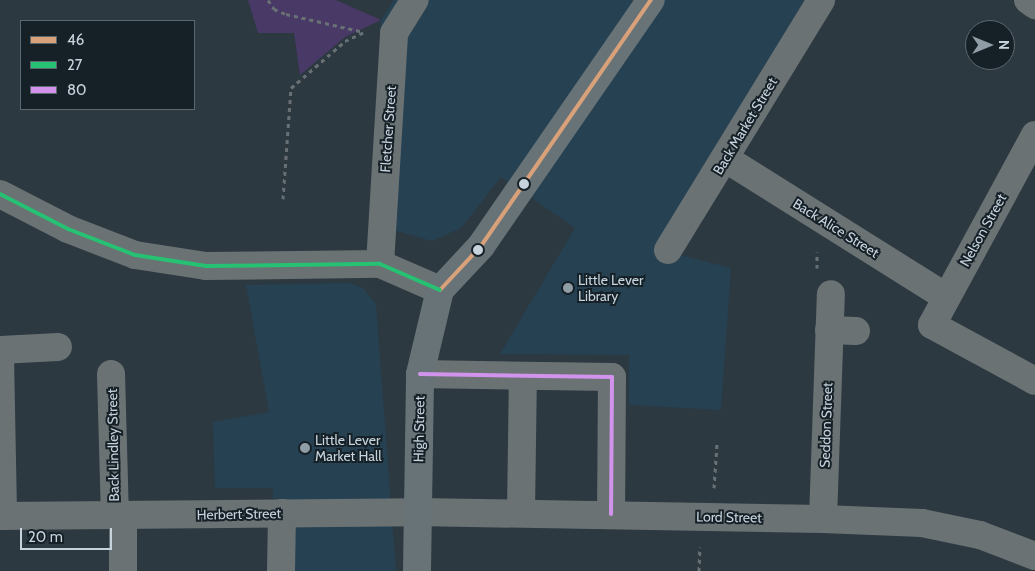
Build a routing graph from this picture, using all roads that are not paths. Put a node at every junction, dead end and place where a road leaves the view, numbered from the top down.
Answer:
1 (415, 0) edge
2 (651, 0) edge
3 (821, 0) edge
4 (1028, 0) edge
5 (1035, 5) edge
6 (1035, 135) edge
7 (726, 159) junction
8 (0, 194) edge
9 (668, 250) dead end
10 (380, 264) junction
11 (440, 290) junction
12 (830, 294) road end
13 (946, 298) junction
14 (829, 330) junction
15 (856, 331) dead end
16 (58, 347) dead end
17 (0, 350) edge
18 (0, 356) edge
19 (111, 374) dead end
20 (420, 374) junction
21 (523, 376) junction
22 (1035, 380) edge
23 (417, 512) junction
24 (282, 513) junction
25 (521, 513) junction
26 (611, 514) junction
27 (119, 515) junction
28 (2, 516) edge
29 (823, 519) junction
30 (1035, 556) edge
31 (123, 571) edge
32 (281, 571) edge
33 (417, 571) edge

1 - 10 street, Fletcher Street
2 - 11 main road
3 - 7 street, Back Market Street
4 - 5 street
6 - 13 street, Nelson Street
7 - 9 street, Back Market Street
7 - 13 street, Back Alice Street
8 - 10 street
10 - 11 street
11 - 20 main road, High Street
12 - 14 street, Seddon Street
13 - 22 street, Nelson Street
14 - 15 street
14 - 29 street, Seddon Street
16 - 17 street
18 - 28 street
19 - 27 street, Back Lindley Street
20 - 21 street
20 - 23 main road, High Street
21 - 25 street
21 - 26 street
23 - 24 street, Herbert Street
23 - 25 street, Lord Street
23 - 33 main road, High Street
24 - 27 street, Herbert Street
24 - 32 street
25 - 26 street, Lord Street
26 - 29 street, Lord Street
27 - 28 street, Herbert Street
27 - 31 street, Back Lindley Street
29 - 30 street, Lord Street

